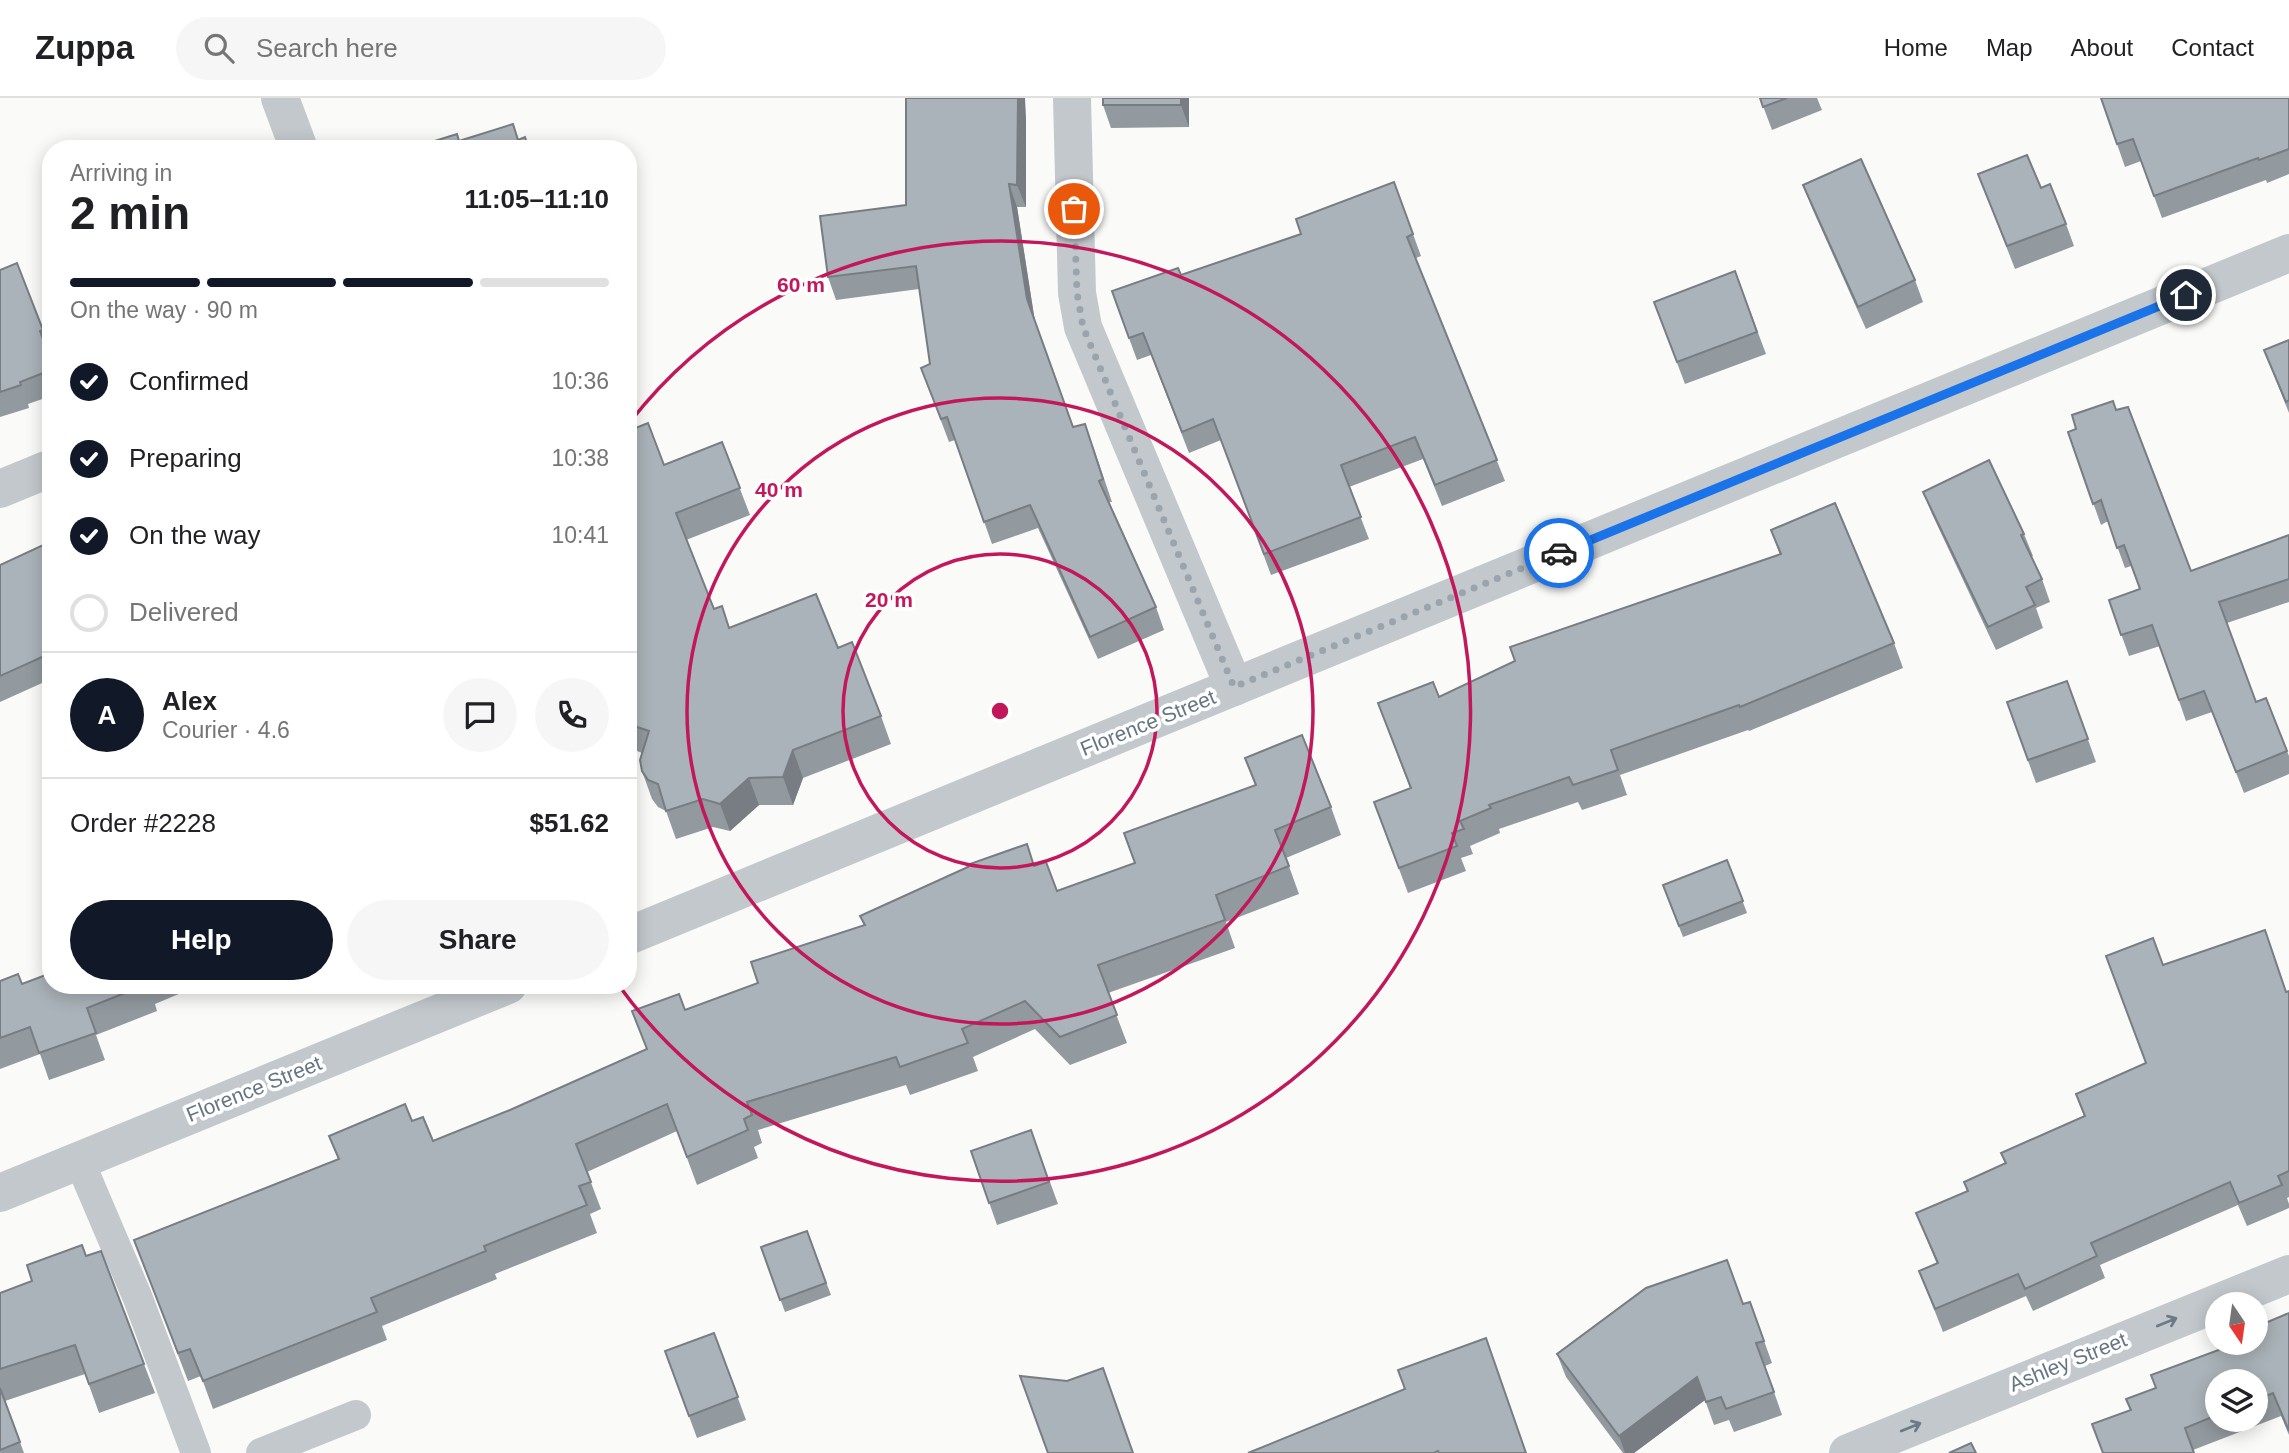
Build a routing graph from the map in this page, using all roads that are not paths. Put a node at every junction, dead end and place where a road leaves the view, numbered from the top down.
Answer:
1 (280, 98) edge
2 (1072, 98) edge
3 (296, 140) edge
4 (2289, 253) edge
5 (42, 472) edge
6 (0, 489) edge
7 (1234, 687) junction
8 (637, 932) edge
9 (486, 994) edge
10 (79, 1160) junction
11 (0, 1193) edge
12 (2289, 1274) edge
13 (356, 1415) dead end
14 (197, 1453) edge
15 (261, 1453) edge
16 (1848, 1453) edge

1 - 3 street
2 - 7 street
4 - 7 street, Florence Street
5 - 6 street
7 - 8 street, Florence Street
9 - 10 street, Florence Street
10 - 11 street, Florence Street
10 - 14 lane
16 -> 12 street, Ashley Street
13 - 15 lane

